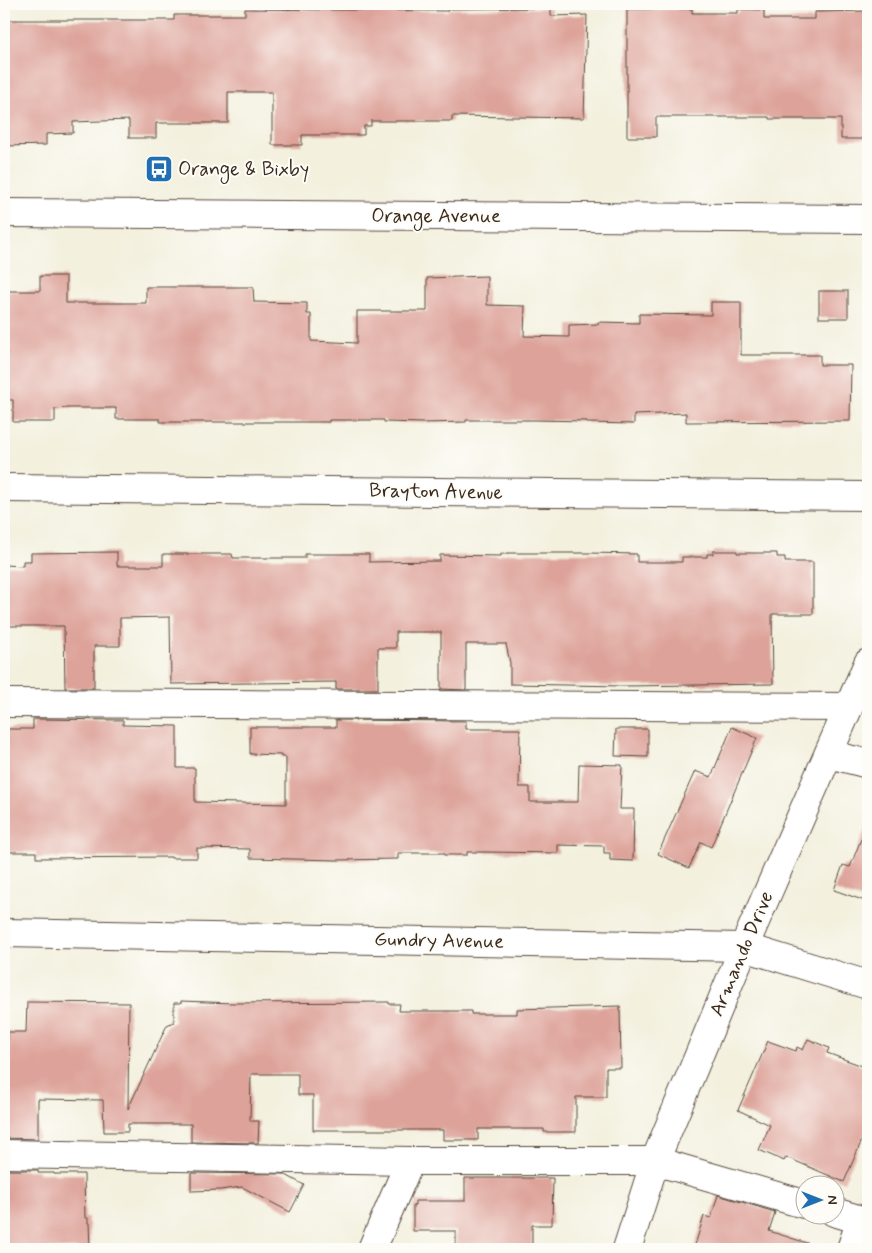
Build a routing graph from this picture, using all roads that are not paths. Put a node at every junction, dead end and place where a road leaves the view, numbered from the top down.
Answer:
1 (4, 213) edge
2 (868, 219) edge
3 (4, 488) edge
4 (868, 496) edge
5 (868, 663) edge
6 (4, 703) edge
7 (849, 707) junction
8 (829, 754) junction
9 (868, 764) edge
10 (4, 933) edge
11 (744, 947) junction
12 (868, 985) edge
13 (4, 1154) edge
14 (410, 1161) junction
15 (655, 1161) junction
16 (794, 1201) edge
17 (844, 1215) edge
18 (865, 1221) edge
19 (372, 1249) edge
20 (628, 1249) edge
21 (851, 1249) edge

1 - 2 street, Orange Avenue
3 - 4 street, Brayton Avenue
5 - 7 street, Armando Drive
6 - 7 street
7 - 8 street, Armando Drive
8 - 9 street
8 - 11 street, Armando Drive
10 - 11 street, Gundry Avenue
11 - 12 street, Gundry Avenue
11 - 15 street, Armando Drive
13 - 14 street
14 - 15 street
14 - 19 street
15 - 16 street
15 - 20 street, Armando Drive
17 - 18 street
18 - 21 street

